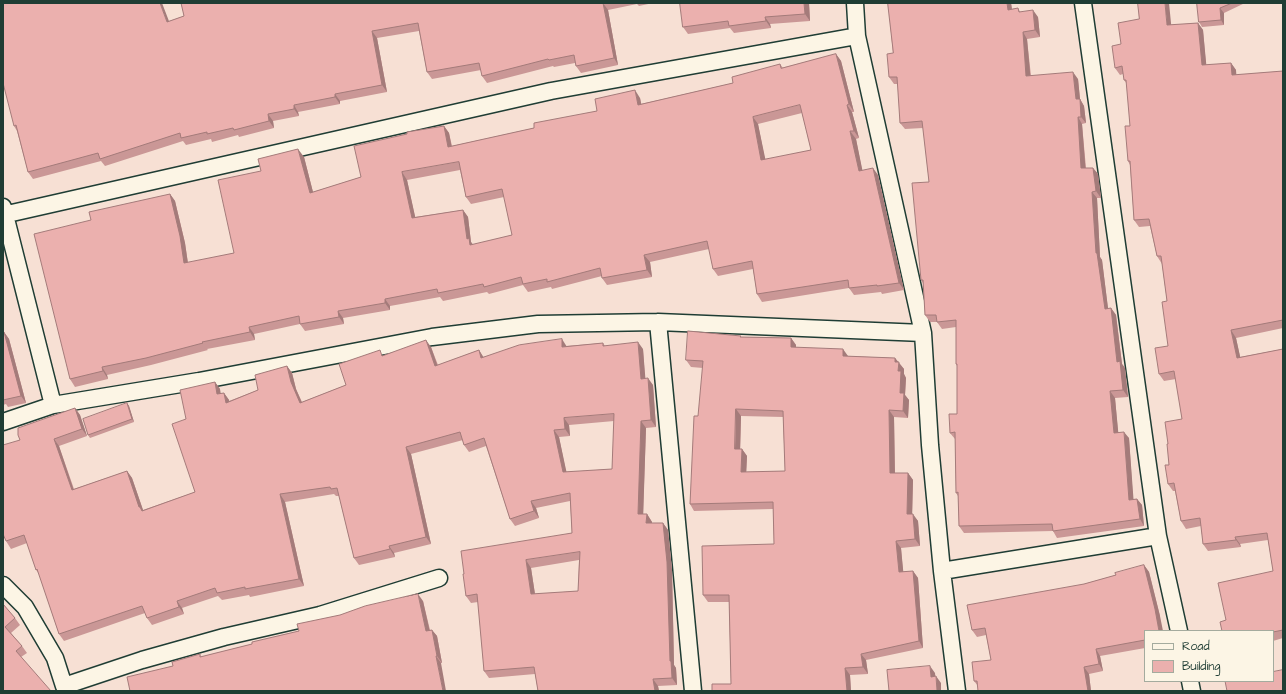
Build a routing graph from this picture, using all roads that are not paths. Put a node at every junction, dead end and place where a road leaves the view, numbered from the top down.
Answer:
1 (855, 3) edge
2 (1083, 3) edge
3 (858, 36) junction
4 (4, 212) edge
5 (658, 322) junction
6 (923, 333) junction
7 (53, 404) junction
8 (3, 422) edge
9 (1158, 536) junction
10 (942, 571) junction
11 (438, 578) dead end
12 (3, 585) edge
13 (1179, 630) edge
14 (66, 689) edge
15 (693, 691) edge
16 (957, 691) edge

1 - 3 street
2 - 9 street
3 - 4 street
3 - 6 street
4 - 7 street
5 - 6 street
5 - 7 street
5 - 15 street
6 - 10 street
7 - 8 street
9 - 10 street
9 - 13 street
10 - 16 street
11 - 14 street
12 - 14 street

